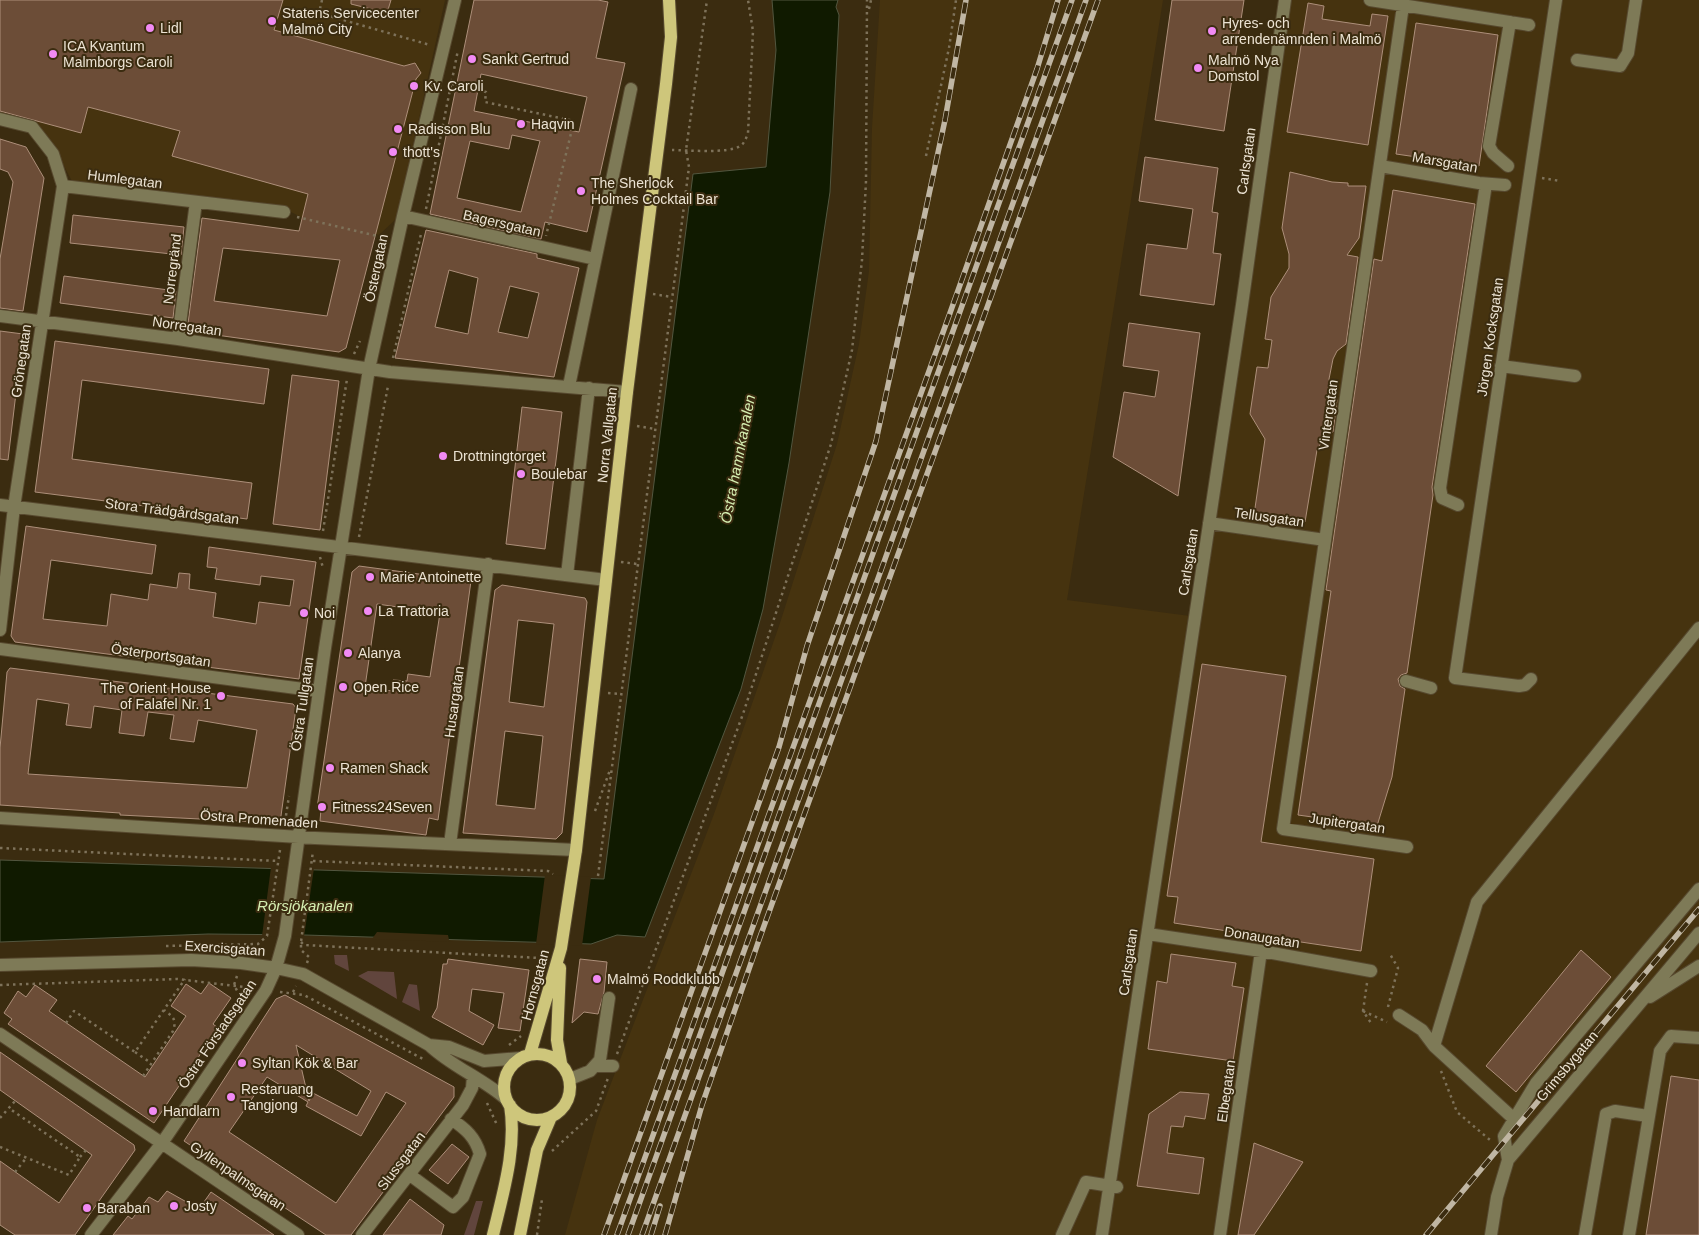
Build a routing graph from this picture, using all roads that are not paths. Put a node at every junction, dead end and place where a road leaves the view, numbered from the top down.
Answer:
1 (456, 0) edge
2 (669, 0) edge
3 (1286, 0) edge
4 (1370, 0) edge
5 (1556, 0) edge
6 (1636, 0) edge
7 (1403, 6) junction
8 (1510, 22) junction
9 (1529, 25) dead end
10 (1577, 60) dead end
11 (631, 90) dead end
12 (0, 118) edge
13 (1380, 166) junction
14 (1508, 166) dead end
15 (1486, 184) junction
16 (1505, 185) dead end
17 (62, 186) junction
18 (196, 202) junction
19 (284, 212) road end
20 (402, 216) junction
21 (594, 259) junction
22 (0, 316) edge
23 (42, 322) junction
24 (178, 339) junction
25 (1501, 366) junction
26 (369, 369) junction
27 (1575, 376) dead end
28 (569, 386) junction
29 (589, 388) junction
30 (627, 392) junction
31 (0, 505) edge
32 (1458, 505) dead end
33 (14, 507) junction
34 (1209, 523) junction
35 (1325, 540) junction
36 (340, 546) junction
37 (488, 564) junction
38 (567, 575) junction
39 (606, 580) junction
40 (1699, 628) edge
41 (0, 630) edge
42 (0, 649) edge
43 (1531, 679) dead end
44 (1406, 681) dead end
45 (1431, 688) dead end
46 (319, 691) junction
47 (0, 818) edge
48 (1283, 829) joint
49 (297, 836) junction
50 (450, 844) junction
51 (1407, 847) dead end
52 (576, 850) junction
53 (1699, 889) edge
54 (1148, 934) junction
55 (1699, 934) edge
56 (561, 948) junction
57 (1261, 951) junction
58 (0, 965) edge
59 (1699, 966) edge
60 (276, 968) junction
61 (1371, 971) road end
62 (609, 998) dead end
63 (1638, 1006) junction
64 (1394, 1019) road end
65 (0, 1034) edge
66 (1699, 1038) edge
67 (429, 1044) junction
68 (1434, 1046) junction
69 (525, 1056) junction
70 (561, 1063) junction
71 (596, 1066) junction
72 (613, 1066) road end
73 (570, 1079) junction
74 (473, 1082) junction
75 (508, 1102) junction
76 (1648, 1116) junction
77 (551, 1117) junction
78 (451, 1119) junction
79 (1514, 1119) junction
80 (162, 1143) junction
81 (1508, 1160) junction
82 (410, 1174) junction
83 (1114, 1186) junction
84 (520, 1234) edge
85 (91, 1235) edge
86 (298, 1235) edge
87 (362, 1235) edge
88 (493, 1235) edge
89 (1062, 1235) edge
90 (1102, 1235) edge
91 (1111, 1235) edge
92 (1220, 1235) edge
93 (1491, 1235) edge
94 (1585, 1235) edge
95 (1630, 1235) edge

1 - 20 street, Östergatan
2 - 30 main road, Norra Vallgatan
3 - 34 street, Carlsgatan
4 - 7 street
5 - 25 street, Jörgen Kocksgatan
6 - 10 street
7 - 8 street
7 - 13 street, Vintergatan
8 - 9 street
8 - 14 street
11 - 21 street
12 - 17 street
13 - 15 street, Marsgatan
13 - 35 street, Vintergatan
15 - 16 street, Marsgatan
15 - 32 street, Jörgen Kocksgatan
17 - 18 street, Humlegatan
17 - 23 street, Grönegatan
18 - 19 street, Humlegatan
18 - 24 street, Norregränd
20 - 21 street, Bagersgatan
20 - 26 street, Östergatan
21 - 28 street
22 - 23 street, Norregatan
23 - 24 street, Norregatan
23 - 33 street, Grönegatan
24 - 26 street, Norregatan
25 - 27 street
25 - 43 street, Jörgen Kocksgatan
26 - 28 street
26 - 36 street, Östergatan
28 - 29 street
29 - 30 street
29 - 38 street, Norra Vallgatan
30 - 39 main road, Norra Vallgatan
31 - 33 street, Stora Trädgårdsgatan
33 - 36 street, Stora Trädgårdsgatan
33 - 41 street, Grönegatan
34 - 35 street, Tellusgatan
34 - 54 street, Carlsgatan
35 - 48 street, Vintergatan
36 - 37 street
36 - 46 street, Östra Tullgatan
37 - 38 street
37 - 50 street, Husargatan
38 - 39 street
39 - 52 main road, Norra Vallgatan
40 - 68 street
42 - 46 street, Österportsgatan
44 - 45 street
46 - 49 street, Östra Tullgatan
47 - 49 street, Östra Promenaden
48 - 51 street, Jupitergatan
49 - 50 street, Östra Promenaden
49 - 60 street, Östra Tullgatan
50 - 52 street, Östra Promenaden
52 - 56 main road, Norra Vallgatan
53 - 79 street
54 - 57 street, Donaugatan
54 - 83 street, Carlsgatan
55 - 63 street, Grimsbygatan
56 - 69 main road, Hornsgatan
56 - 70 main road, Hornsgatan
57 - 61 street, Donaugatan
57 - 92 street, Elbegatan
58 - 60 street, Exercisgatan
59 - 63 street
60 - 67 street, Exercisgatan
60 - 80 street, Östra Förstadsgatan
62 - 71 street
63 - 81 street, Grimsbygatan
64 - 68 street
65 - 80 street, Gyllenpalmsgatan
66 - 76 street
67 - 69 street, Exercisgatan
67 - 74 street, Exercisgatan
68 - 79 street
69 - 70 main road
69 - 75 main road, Hornsgatan
70 - 73 main road, Hornsgatan
71 - 72 street
71 - 73 street
73 - 77 main road
74 - 75 street, Exercisgatan
74 - 78 street, Slussgatan
75 - 77 main road
75 - 88 main road, Hornsgatan
76 - 94 street
76 - 95 street
77 - 84 main road
78 - 82 street, Slussgatan
78 - 82 street
79 - 81 street
80 - 85 street, Östra Förstadsgatan
80 - 86 street, Gyllenpalmsgatan
81 - 93 street, Grimsbygatan
82 - 87 street, Slussgatan
83 - 89 street
83 - 90 street, Carlsgatan
83 - 91 street, Carlsgatan

